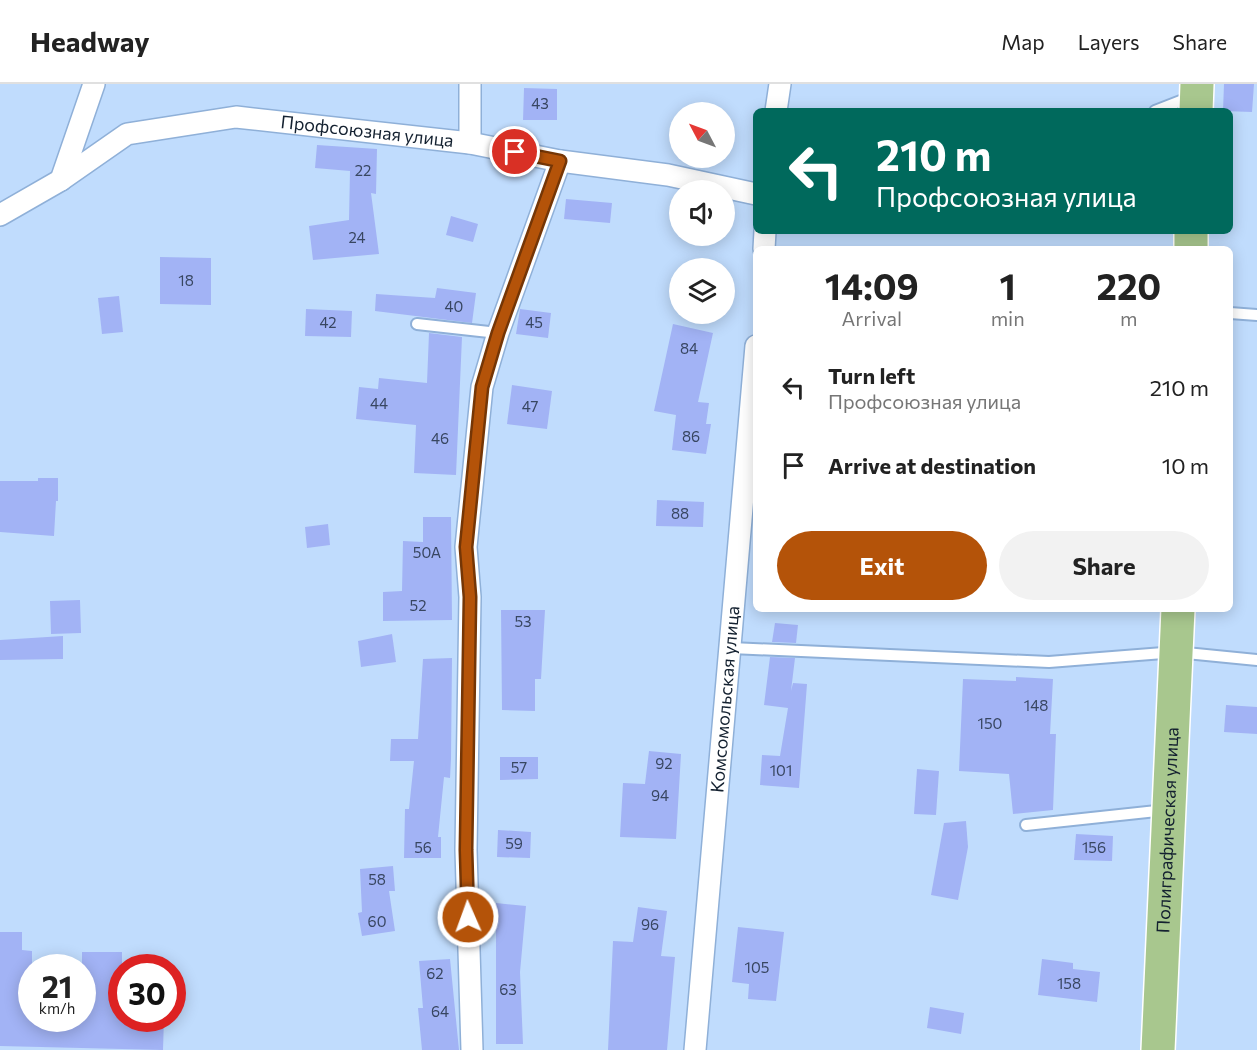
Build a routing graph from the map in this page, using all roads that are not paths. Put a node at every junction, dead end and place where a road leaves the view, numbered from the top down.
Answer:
1 (94, 84) edge
2 (470, 84) edge
3 (780, 84) edge
4 (1196, 97) edge
5 (776, 108) edge
6 (1164, 108) edge
7 (470, 143) junction
8 (560, 161) junction
9 (61, 180) junction
10 (753, 193) edge
11 (0, 215) edge
12 (1233, 313) edge
13 (1257, 315) edge
14 (417, 324) dead end
15 (498, 333) junction
16 (753, 382) edge
17 (1178, 612) edge
18 (731, 648) junction
19 (1176, 652) junction
20 (1257, 660) edge
21 (1169, 810) junction
22 (1026, 825) dead end
23 (472, 1050) edge
24 (695, 1050) edge
25 (1158, 1050) edge

1 - 9 street
2 - 7 street
3 - 5 street
4 - 6 lane
7 - 8 street, Профсоюзная улица
7 - 9 street, Профсоюзная улица
8 - 10 street, Профсоюзная улица
8 - 15 street
9 - 11 street, Профсоюзная улица
12 - 13 lane
14 - 15 lane
15 - 23 street
16 - 18 street, Комсомольская улица
17 - 19 main road, Полиграфическая улица
18 - 19 lane
18 - 24 street, Комсомольская улица
19 - 20 lane
19 - 21 main road, Полиграфическая улица
21 - 22 lane
21 - 25 main road, Полиграфическая улица

